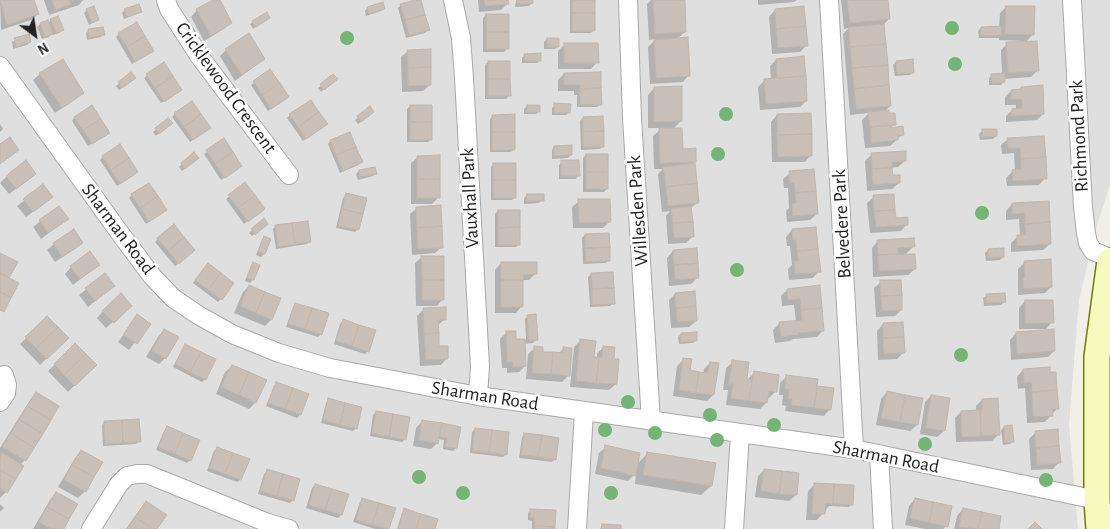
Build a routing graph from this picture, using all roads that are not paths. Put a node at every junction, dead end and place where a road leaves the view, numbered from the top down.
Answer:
1 (166, 0) edge
2 (453, 0) edge
3 (628, 0) edge
4 (829, 0) edge
5 (1072, 0) edge
6 (0, 66) edge
7 (289, 175) dead end
8 (1110, 260) edge
9 (4, 375) dead end
10 (478, 396) junction
11 (0, 402) edge
12 (584, 412) junction
13 (651, 421) junction
14 (740, 434) junction
15 (854, 449) junction
16 (879, 454) junction
17 (1097, 500) junction
18 (266, 526) edge
19 (91, 529) edge
20 (289, 529) edge
21 (577, 529) edge
22 (734, 529) edge
23 (883, 529) edge
24 (1099, 529) edge

1 - 7 street, Cricklewood Crescent
2 - 10 street, Vauxhall Park
3 - 13 street, Willesden Park
4 - 15 street, Belvedere Park
5 - 8 street, Richmond Park
6 - 10 street, Sharman Road
8 - 17 street
9 - 11 street
10 - 12 street, Sharman Road
12 - 13 street, Sharman Road
12 - 21 street
13 - 14 street, Sharman Road
14 - 15 street, Sharman Road
14 - 22 street
15 - 16 street, Sharman Road
16 - 17 street, Sharman Road
16 - 23 street
17 - 24 street
18 - 19 street
18 - 20 street

